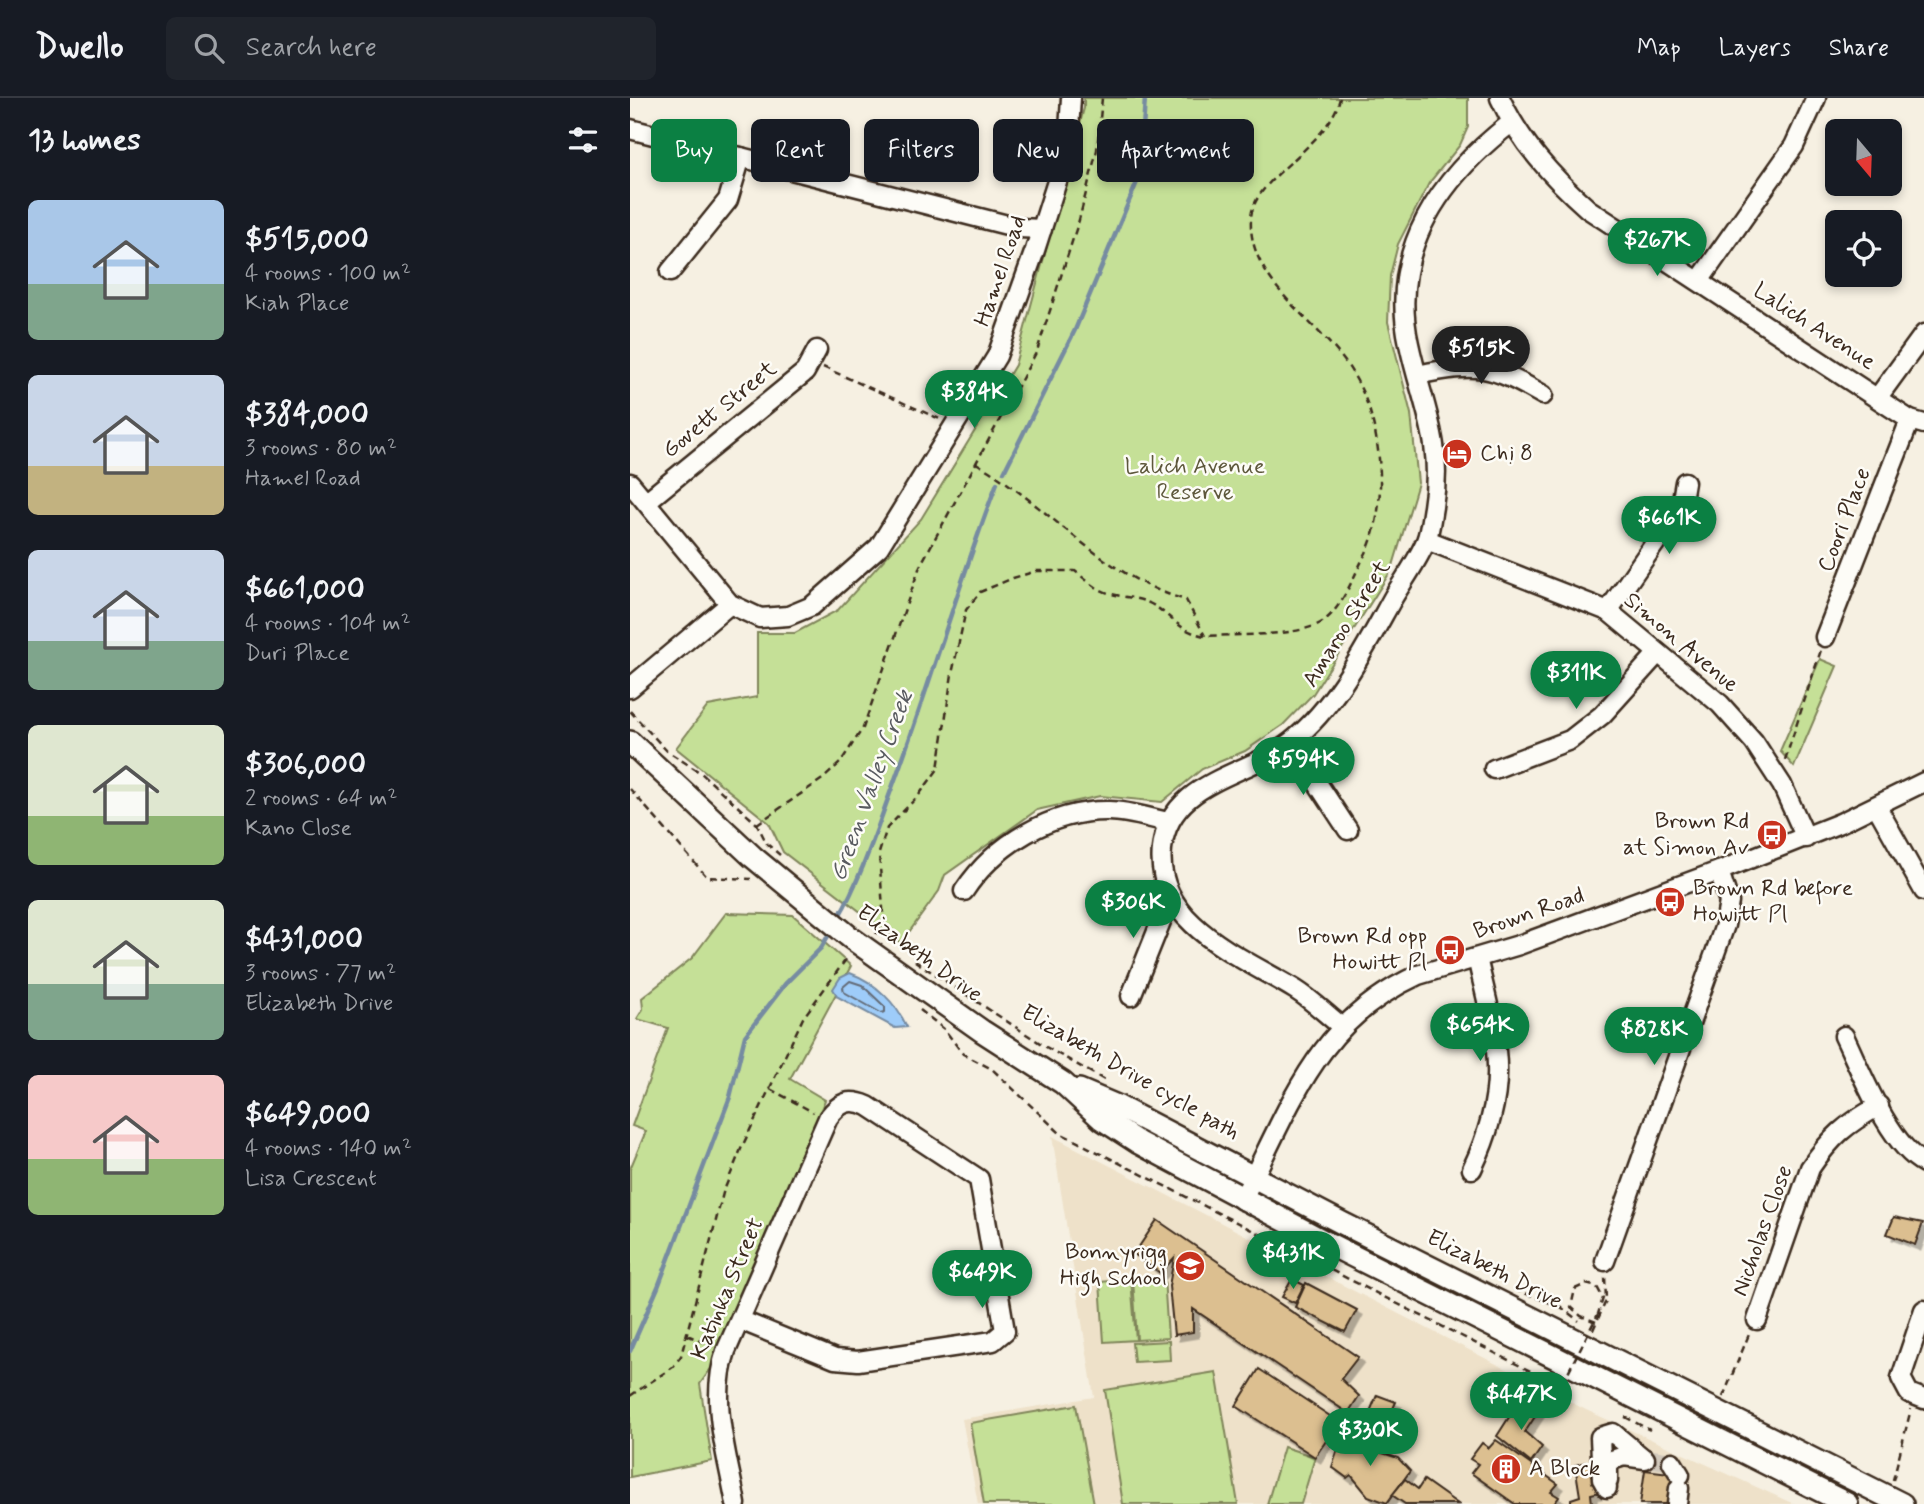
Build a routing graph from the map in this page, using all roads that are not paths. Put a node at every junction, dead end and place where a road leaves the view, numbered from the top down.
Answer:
1 (1071, 98) edge
2 (1500, 98) edge
3 (1816, 98) edge
4 (1511, 123) junction
5 (630, 129) edge
6 (741, 157) junction
7 (1042, 229) junction
8 (670, 272) dead end
9 (1699, 281) junction
10 (1924, 334) edge
11 (814, 356) road end
12 (1418, 375) junction
13 (1543, 395) dead end
14 (1878, 397) junction
15 (1917, 422) edge
16 (1685, 482) dead end
17 (630, 483) edge
18 (647, 501) junction
19 (1427, 540) junction
20 (730, 604) junction
21 (1608, 611) junction
22 (1825, 637) road end
23 (1658, 653) junction
24 (630, 688) edge
25 (1291, 743) junction
26 (631, 744) edge
27 (1494, 769) dead end
28 (1924, 782) edge
29 (1877, 807) junction
30 (1168, 822) junction
31 (1348, 830) dead end
32 (1806, 838) junction
33 (1719, 871) junction
34 (964, 891) dead end
35 (1924, 891) edge
36 (1170, 899) junction
37 (1477, 958) junction
38 (1131, 996) dead end
39 (1341, 1026) junction
40 (1844, 1036) dead end
41 (1063, 1083) junction
42 (1879, 1107) junction
43 (1924, 1163) edge
44 (1472, 1169) dead end
45 (1254, 1177) junction
46 (1242, 1200) junction
47 (1605, 1261) road end
48 (1924, 1310) edge
49 (740, 1320) junction
50 (1756, 1320) road end
51 (1918, 1403) edge
52 (1647, 1459) joint
53 (736, 1504) edge
54 (1847, 1504) edge
55 (1902, 1504) edge

1 - 7 street, Hamel Road
2 - 4 street, Lalich Avenue
3 - 9 street
4 - 9 street, Lalich Avenue
4 - 12 street, Amaroo Street
5 - 6 street
6 - 7 street
6 - 8 street
7 - 20 street, Hamel Road
9 - 14 street, Lalich Avenue
10 - 14 street
11 - 18 street, Govett Street
12 - 13 street
12 - 19 street, Amaroo Street
14 - 15 street, Lalich Avenue
15 - 22 street, Coori Place
16 - 21 street
17 - 18 street
18 - 20 street
19 - 21 street, Simon Avenue
19 - 25 street, Amaroo Street
20 - 24 street
21 - 23 street, Simon Avenue
23 - 27 street
23 - 32 street, Simon Avenue
25 - 30 street, Amaroo Street
25 - 31 street
26 - 41 main road, Elizabeth Drive
28 - 29 street, Brown Road
29 - 32 street, Brown Road
29 - 35 street
30 - 34 street
30 - 36 street
32 - 33 street, Brown Road
33 - 37 street, Brown Road
33 - 47 street
36 - 38 street
36 - 39 street
37 - 39 street, Brown Road
37 - 44 street
39 - 45 street, Brown Road
40 - 42 street
41 - 45 main road, Elizabeth Drive
41 - 46 main road, Elizabeth Drive
42 - 43 street
42 - 50 street, Nicholas Close
45 - 46 street, Brown Road
45 - 55 main road, Elizabeth Drive
46 - 54 main road, Elizabeth Drive
48 - 51 street
49 - 49 street, Katinka Street
49 - 53 street, Katinka Street
52 - 52 street

